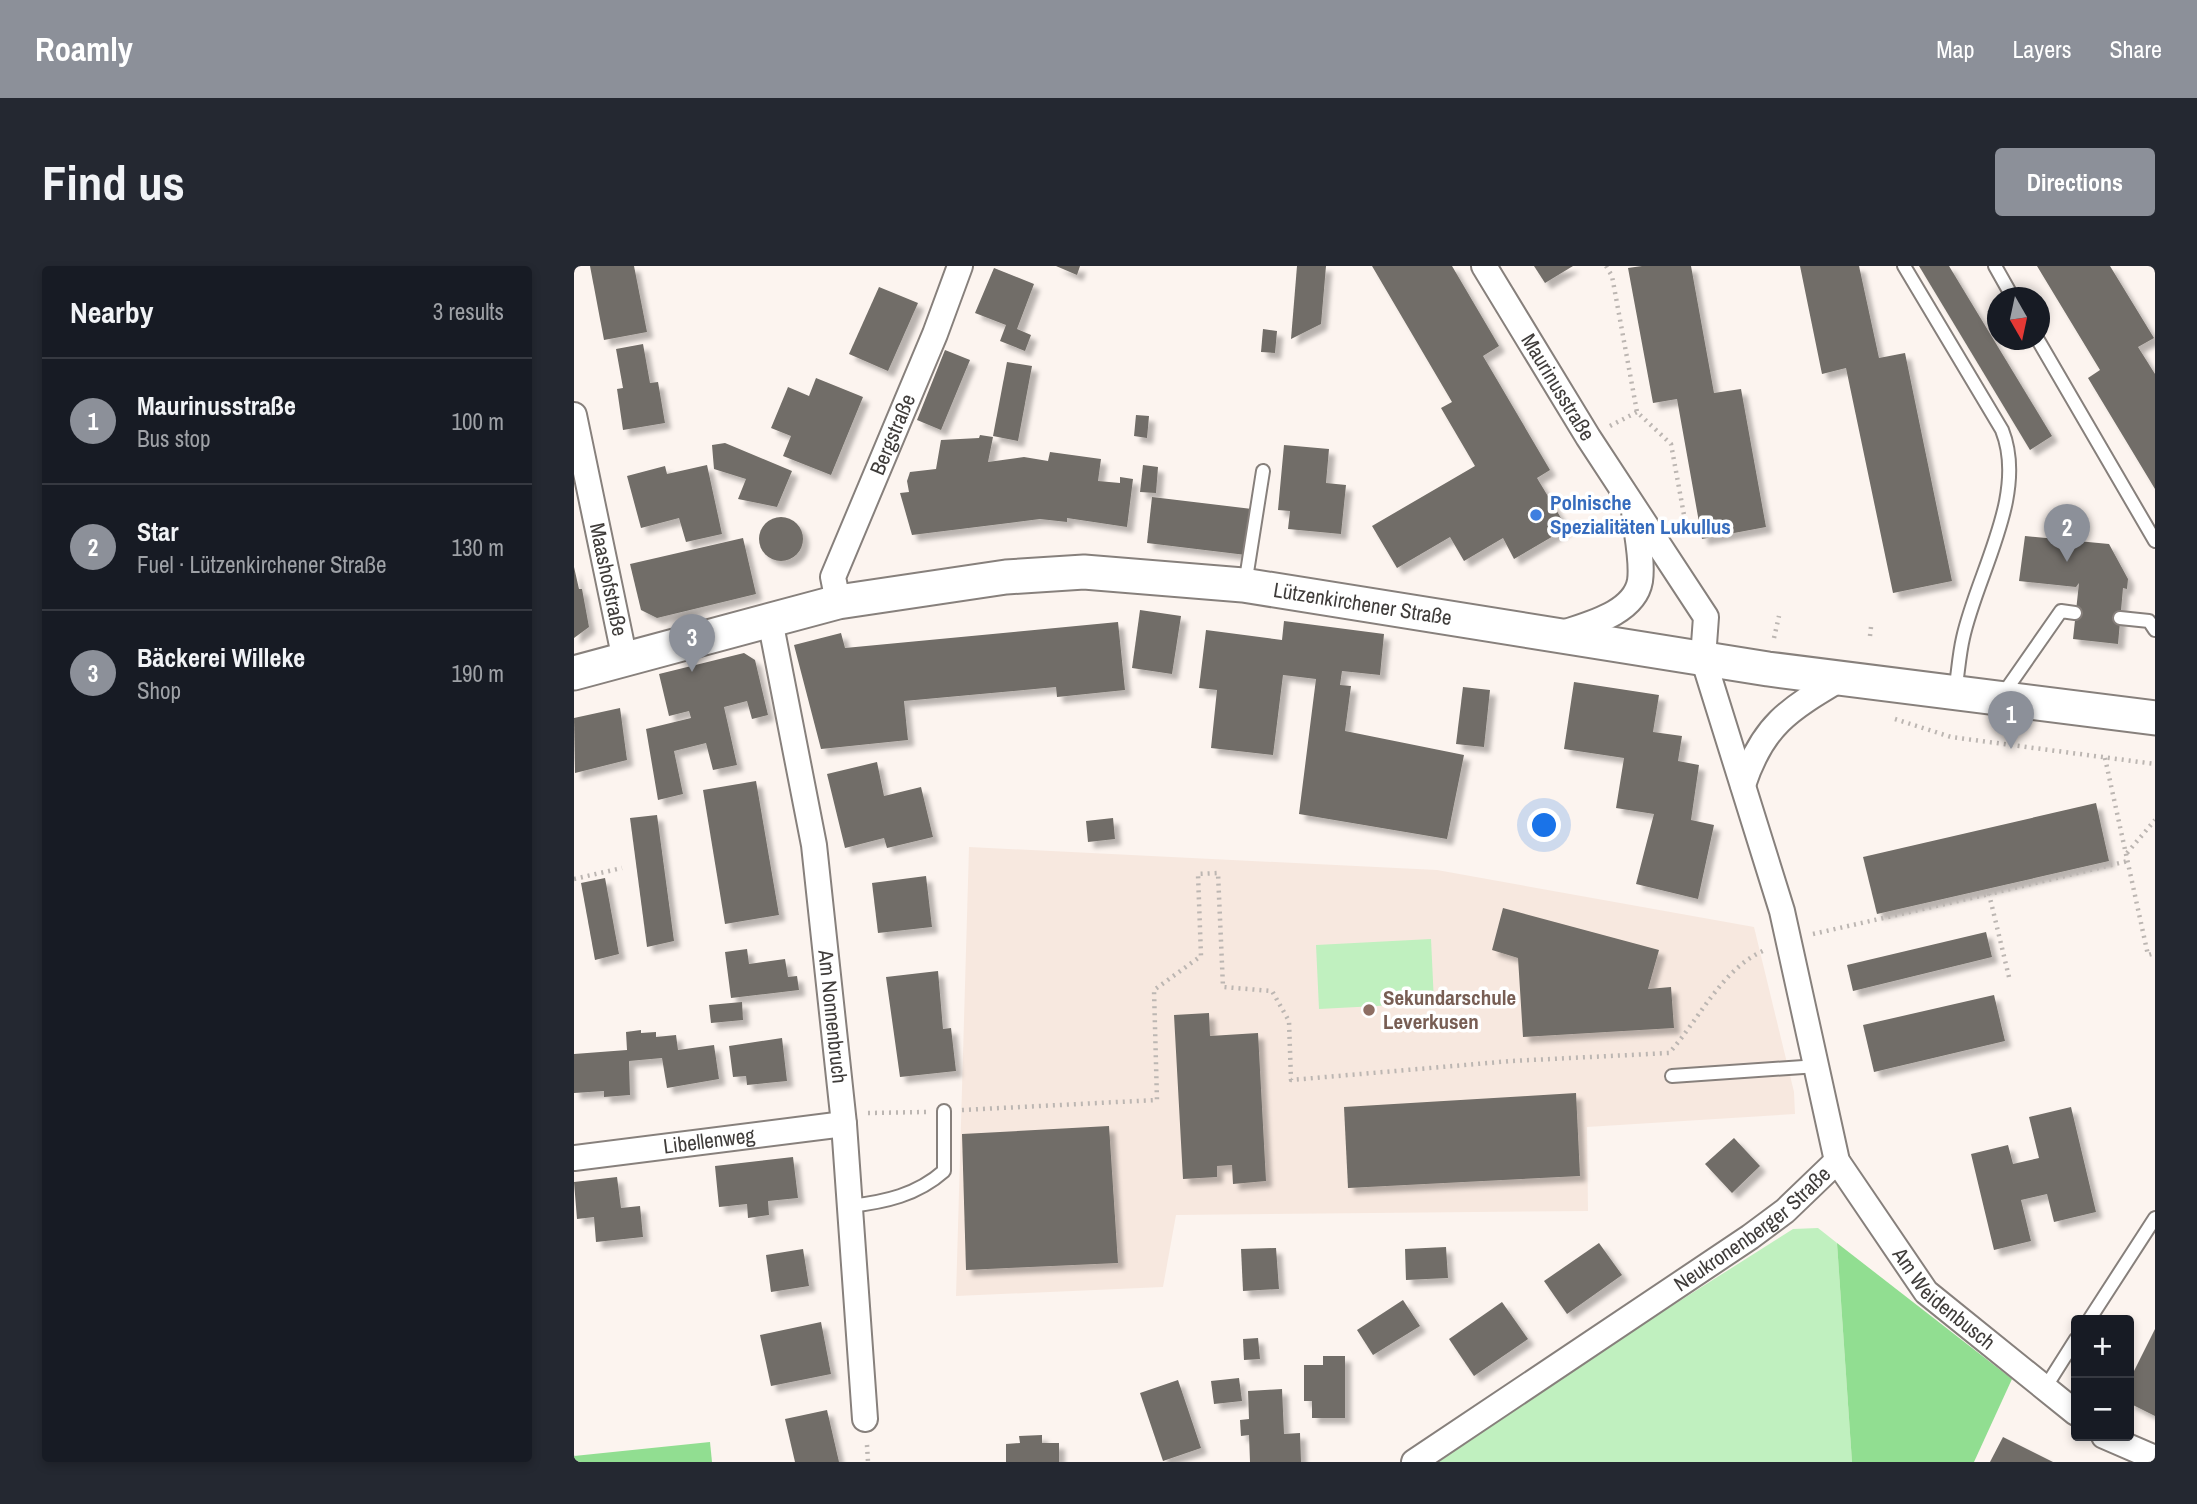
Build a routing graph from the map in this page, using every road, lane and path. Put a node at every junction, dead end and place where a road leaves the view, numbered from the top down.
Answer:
1 (960, 266) edge
2 (1485, 266) edge
3 (1606, 266) edge
4 (1904, 266) edge
5 (1995, 266) edge
6 (2007, 287) edge
7 (2044, 350) edge
8 (574, 415) edge
9 (1263, 471) dead end
10 (1633, 506) junction
11 (2155, 541) edge
12 (1668, 559) junction
13 (1245, 586) junction
14 (838, 602) junction
15 (2076, 613) dead end
16 (2120, 618) dead end
17 (771, 620) junction
18 (1871, 627) dead end
19 (2155, 630) edge
20 (1556, 636) junction
21 (1870, 636) dead end
22 (1703, 657) junction
23 (625, 660) junction
24 (574, 673) edge
25 (1842, 678) junction
26 (1955, 693) junction
27 (2000, 699) junction
28 (2155, 718) edge
29 (1894, 719) dead end
30 (2105, 758) junction
31 (2155, 764) edge
32 (1743, 785) junction
33 (2155, 820) edge
34 (2126, 853) junction
35 (2128, 861) junction
36 (622, 868) dead end
37 (574, 879) edge
38 (1989, 894) junction
39 (1789, 940) junction
40 (2155, 953) edge
41 (2009, 978) dead end
42 (1818, 1066) junction
43 (1672, 1076) dead end
44 (944, 1111) junction
45 (882, 1112) dead end
46 (844, 1124) junction
47 (574, 1157) edge
48 (1837, 1161) junction
49 (850, 1206) junction
50 (2155, 1218) edge
51 (2092, 1315) edge
52 (2071, 1347) edge
53 (2045, 1388) junction
54 (2071, 1409) edge
55 (865, 1419) dead end
56 (2116, 1441) edge
57 (2155, 1458) edge
58 (1414, 1462) edge

1 - 14 street, Bergstraße
2 - 10 street, Maurinusstraße
3 - 12 path
4 - 26 lane
5 - 6 lane
7 - 11 lane
8 - 23 street, Maashofstraße
9 - 13 lane
10 - 12 street, Maurinusstraße
10 - 20 street, Maurinusstraße
12 - 22 street, Maurinusstraße
13 - 14 main road, Lützenkirchener Straße
13 - 20 main road, Lützenkirchener Straße
14 - 17 main road, Lützenkirchener Straße
15 - 27 lane
16 - 19 lane
17 - 23 main road, Lützenkirchener Straße
17 - 46 street, Am Nonnenbruch
18 - 21 path
20 - 22 main road, Lützenkirchener Straße
22 - 25 main road, Lützenkirchener Straße
22 - 32 street, Neukronenberger Straße
23 - 24 main road, Lützenkirchener Straße
25 - 26 main road, Lützenkirchener Straße
25 - 32 street
26 - 27 main road, Lützenkirchener Straße
27 - 28 main road, Lützenkirchener Straße
29 - 30 path
30 - 31 path
30 - 34 path
32 - 39 street, Neukronenberger Straße
33 - 34 path
34 - 35 path
35 - 38 path
35 - 40 path
36 - 37 path
38 - 39 path
38 - 41 path
39 - 42 street, Neukronenberger Straße
39 - 44 path
42 - 43 lane
42 - 48 street, Neukronenberger Straße
44 - 45 path
44 - 49 lane
46 - 47 street, Libellenweg
46 - 49 street, Am Nonnenbruch
48 - 53 street, Am Weidenbusch
48 - 58 street, Neukronenberger Straße
49 - 55 street, Am Nonnenbruch
50 - 51 lane
52 - 53 lane
53 - 54 street, Am Weidenbusch
56 - 57 street

